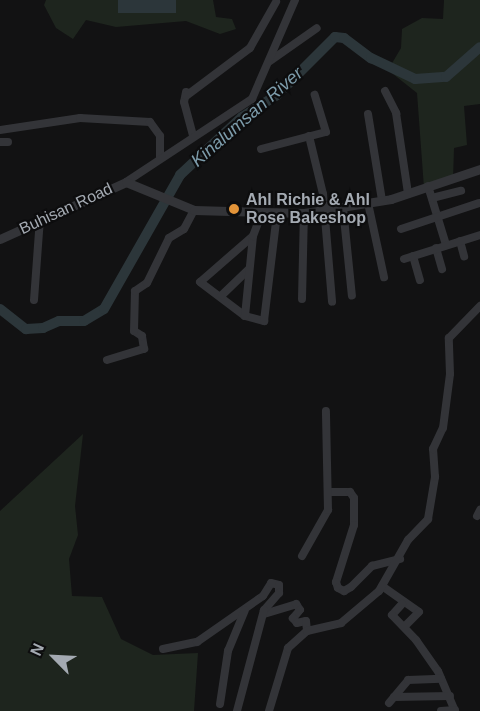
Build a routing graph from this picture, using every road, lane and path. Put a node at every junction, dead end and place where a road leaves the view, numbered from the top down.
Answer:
1 (295, 0) edge
2 (276, 2) dead end
3 (317, 28) dead end
4 (269, 62) junction
5 (385, 91) dead end
6 (315, 95) dead end
7 (368, 114) dead end
8 (0, 130) edge
9 (193, 136) junction
10 (309, 136) junction
11 (261, 148) dead end
12 (160, 158) junction
13 (480, 169) edge
14 (126, 182) junction
15 (428, 186) junction
16 (461, 191) dead end
17 (408, 193) junction
18 (432, 198) junction
19 (382, 200) junction
20 (368, 203) junction
21 (479, 203) edge
22 (343, 208) junction
23 (194, 210) junction
24 (325, 211) junction
25 (262, 213) junction
26 (277, 213) junction
27 (304, 213) junction
28 (437, 215) junction
29 (40, 219) junction
30 (400, 229) dead end
31 (480, 235) edge
32 (254, 236) junction
33 (0, 239) edge
34 (460, 241) junction
35 (446, 245) junction
36 (436, 248) junction
37 (464, 255) dead end
38 (413, 256) junction
39 (404, 259) dead end
40 (442, 268) dead end
41 (249, 269) junction
42 (384, 277) dead end
43 (420, 280) dead end
44 (222, 295) junction
45 (352, 296) dead end
46 (302, 299) dead end
47 (34, 300) dead end
48 (332, 302) dead end
49 (479, 310) edge
50 (245, 316) junction
51 (107, 360) dead end
52 (326, 411) dead end
53 (329, 492) junction
54 (302, 556) dead end
55 (400, 559) junction
56 (382, 586) junction
57 (402, 604) junction
58 (246, 609) junction
59 (264, 615) junction
60 (404, 627) junction
61 (307, 631) junction
62 (163, 649) dead end
63 (441, 679) junction
64 (450, 696) junction
65 (220, 704) dead end
66 (237, 711) edge
67 (269, 711) edge
68 (441, 711) edge
69 (455, 711) edge

1 - 4 street
2 - 9 street
3 - 4 street
4 - 9 street
5 - 17 street
6 - 10 street
7 - 19 street
8 - 12 street
9 - 12 street
10 - 11 street
10 - 24 street
12 - 14 street
13 - 15 street, Buhisan Road
14 - 23 street, Buhisan Road
14 - 29 street, Buhisan Road
15 - 17 street, Buhisan Road
15 - 18 street
16 - 18 street
17 - 19 street, Buhisan Road
18 - 28 street
19 - 20 street, Buhisan Road
20 - 22 street, Buhisan Road
20 - 42 street
21 - 28 street
22 - 24 street, Buhisan Road
22 - 45 street
23 - 25 street, Buhisan Road
23 - 51 street
24 - 27 street, Buhisan Road
24 - 48 street
25 - 26 street, Buhisan Road
25 - 32 street
26 - 27 street, Buhisan Road
26 - 50 street
27 - 46 street
28 - 30 street
28 - 35 street
29 - 33 street, Buhisan Road
29 - 47 street
31 - 34 street
32 - 41 street
32 - 44 street
34 - 35 street
34 - 37 street
35 - 36 street
36 - 38 street
36 - 40 street
38 - 39 street
38 - 43 street
41 - 44 street
41 - 50 street
44 - 50 street
49 - 55 street
52 - 53 street
53 - 54 street
53 - 55 street
55 - 56 street
56 - 57 street
56 - 61 street
57 - 60 street
57 - 60 street
58 - 59 street
58 - 62 street
58 - 65 street
59 - 61 street
59 - 66 street
60 - 63 street
61 - 67 street
63 - 64 street
63 - 64 street
64 - 69 street
68 - 69 street

